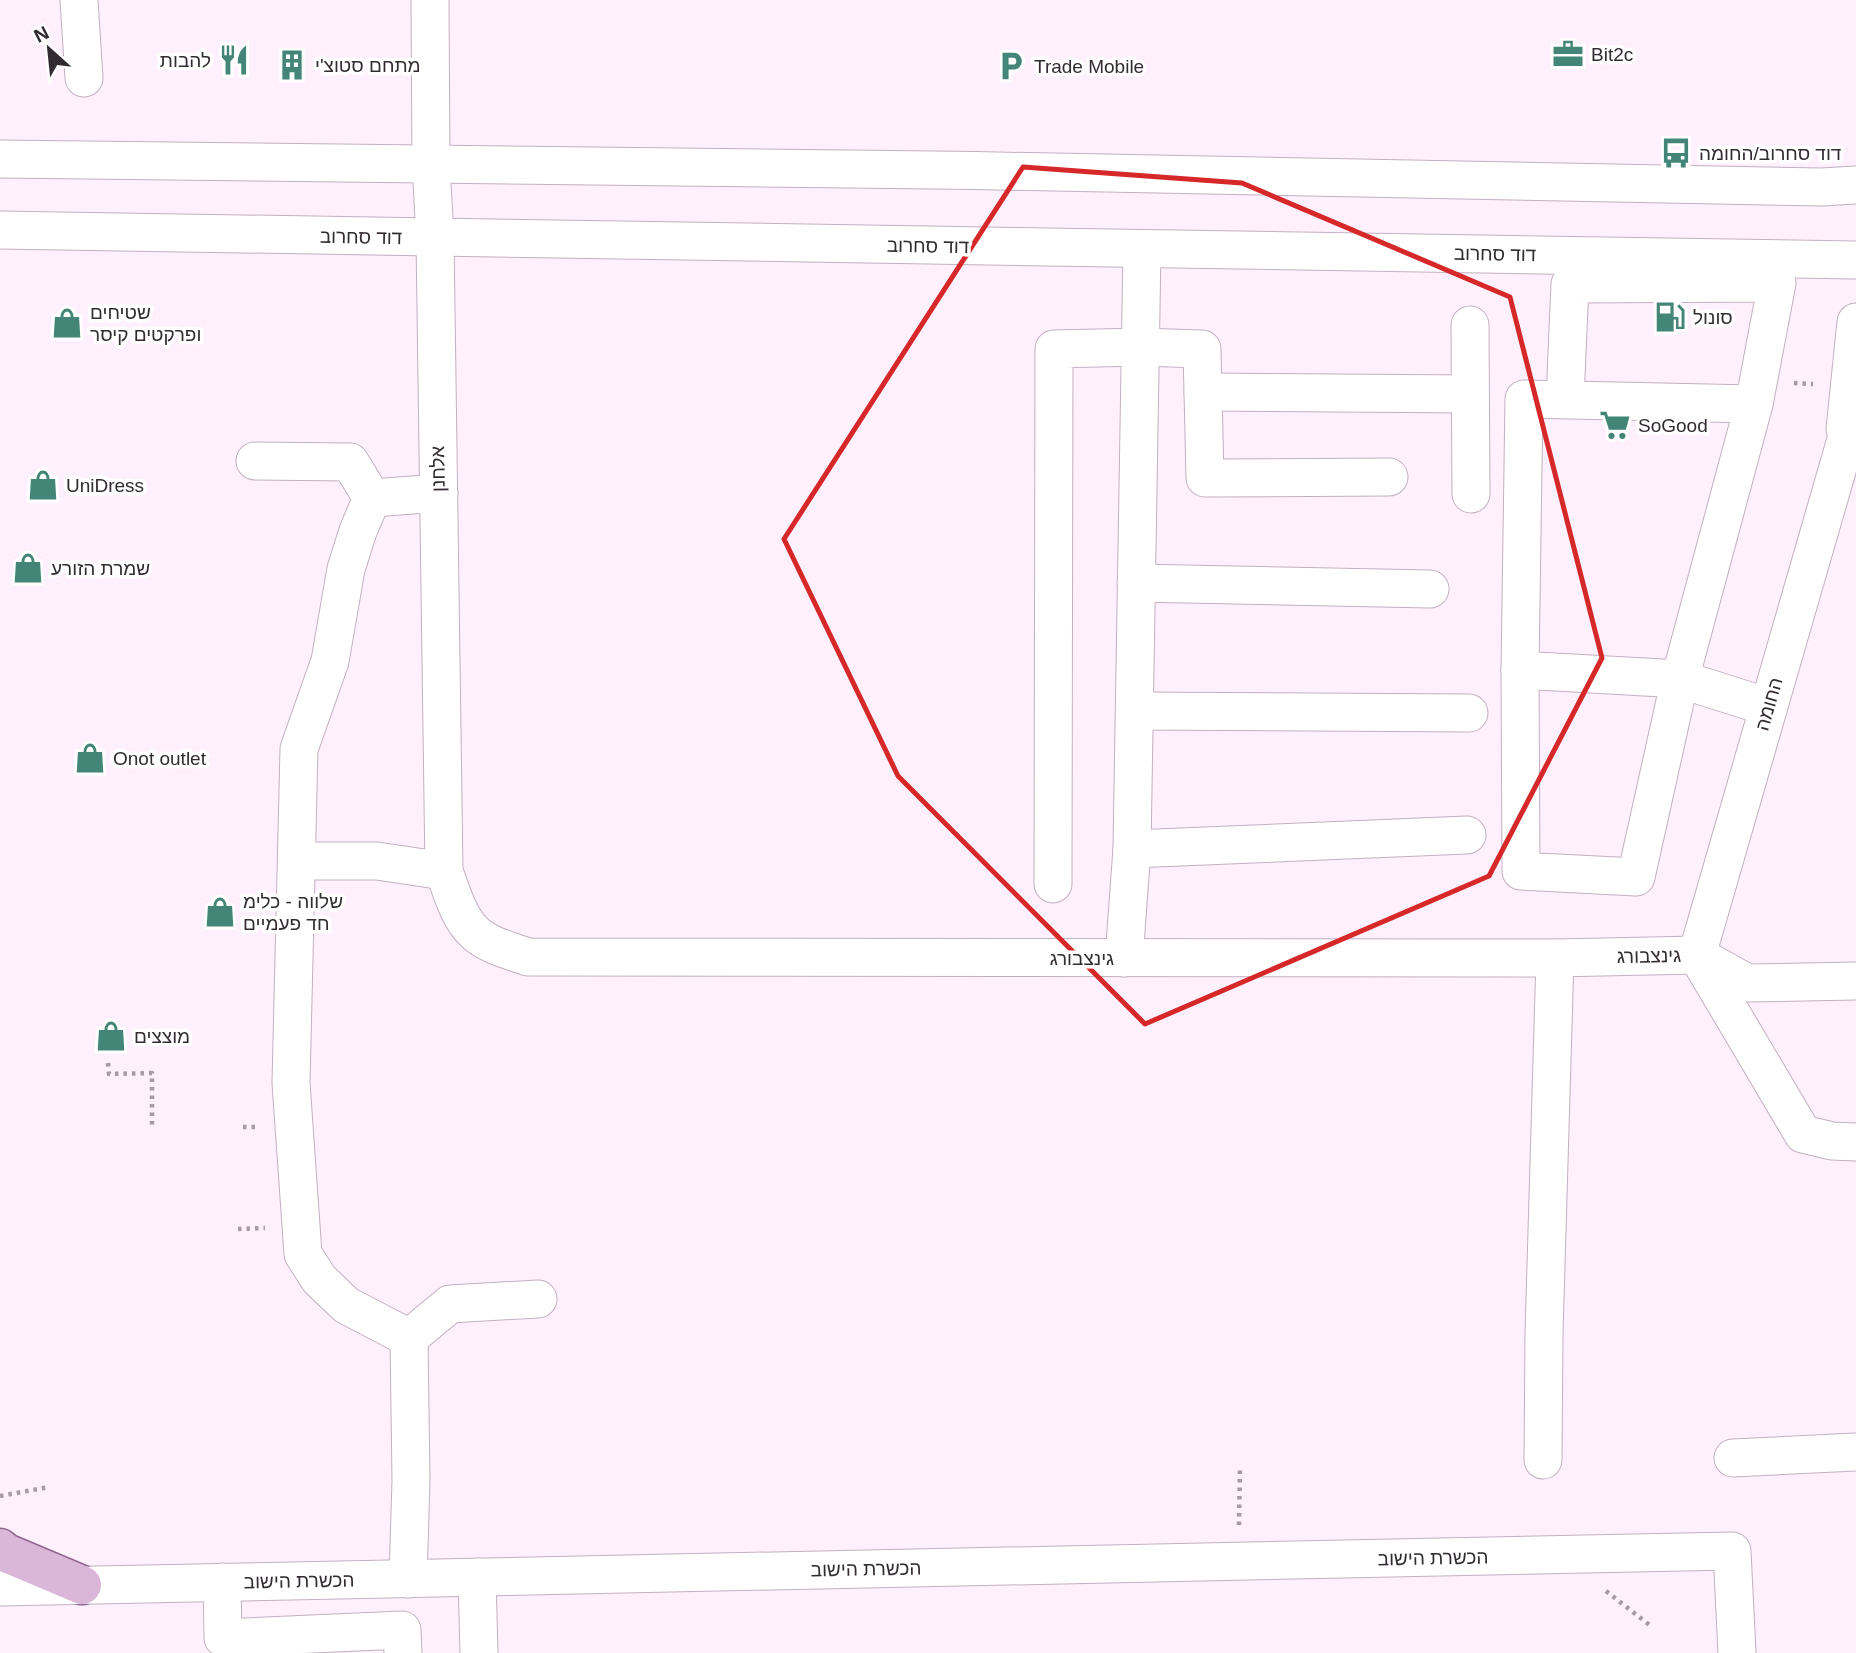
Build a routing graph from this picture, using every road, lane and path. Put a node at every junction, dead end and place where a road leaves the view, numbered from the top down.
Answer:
1 (79, 0) edge
2 (429, 0) edge
3 (84, 78) dead end
4 (0, 159) edge
5 (431, 163) junction
6 (1856, 185) edge
7 (0, 230) edge
8 (435, 239) junction
9 (1142, 249) junction
10 (1489, 254) junction
11 (1856, 260) edge
12 (1570, 284) junction
13 (1856, 322) edge
14 (1470, 325) dead end
15 (1140, 347) junction
16 (1203, 392) junction
17 (1756, 392) junction
18 (1471, 394) junction
19 (1853, 397) edge
20 (1565, 399) junction
21 (255, 461) dead end
22 (1389, 477) dead end
23 (439, 493) junction
24 (1471, 494) dead end
25 (372, 498) junction
26 (1136, 583) junction
27 (1430, 589) dead end
28 (1520, 670) junction
29 (1681, 678) junction
30 (1768, 707) junction
31 (1135, 711) junction
32 (1469, 713) dead end
33 (1467, 835) dead end
34 (1132, 849) junction
35 (297, 861) junction
36 (444, 871) junction
37 (1053, 884) dead end
38 (473, 932) joint
39 (1696, 955) junction
40 (1124, 958) junction
41 (1555, 958) junction
42 (1856, 981) edge
43 (108, 1063) dead end
44 (152, 1129) dead end
45 (1856, 1142) edge
46 (538, 1299) dead end
47 (409, 1338) junction
48 (1856, 1452) edge
49 (1733, 1458) dead end
50 (1543, 1460) dead end
51 (1240, 1466) dead end
52 (48, 1487) dead end
53 (0, 1496) edge
54 (0, 1548) edge
55 (1238, 1561) junction
56 (477, 1577) junction
57 (408, 1578) junction
58 (222, 1582) junction
59 (82, 1585) junction
60 (0, 1587) edge
61 (403, 1653) edge
62 (479, 1653) edge
63 (1737, 1653) edge

1 - 3 street
2 - 5 street, אלחנן
4 - 5 street
5 - 6 street
5 - 8 street, אלחנן
7 - 8 street, דוד סחרוב
8 - 9 street, דוד סחרוב
8 - 23 street, אלחנן
9 - 10 street, דוד סחרוב
9 - 15 street
10 - 11 street, דוד סחרוב
10 - 12 street
12 - 17 street
12 - 20 street
13 - 19 street, החומה
14 - 18 street
15 - 16 street
15 - 26 street
15 - 37 street
16 - 18 street
16 - 22 street
17 - 19 path
17 - 20 street
17 - 29 street
18 - 24 street
19 - 30 street, החומה
20 - 28 street
21 - 25 street
23 - 25 street
23 - 36 street, אלחנן
25 - 35 street
26 - 27 street
26 - 31 street
28 - 29 street
28 - 29 street
29 - 30 street
30 - 39 street, החומה
31 - 32 street
31 - 34 street
33 - 34 street
34 - 40 street
35 - 36 street
35 - 47 street
36 - 38 street, אלחנן
38 - 40 street, גינצבורג
39 - 41 street, גינצבורג
39 - 42 street
39 - 45 street
40 - 41 street, גינצבורג
41 - 50 street
43 - 44 path
46 - 47 street
47 - 57 street
48 - 49 street
51 - 55 path
52 - 53 path
54 - 59 main road
55 - 56 street, הכשרת הישוב
55 - 63 street, הכשרת הישוב
56 - 57 street, הכשרת הישוב
56 - 62 street
57 - 58 street, הכשרת הישוב
58 - 59 street, הכשרת הישוב
58 - 61 street
59 - 60 street, הכשרת הישוב

